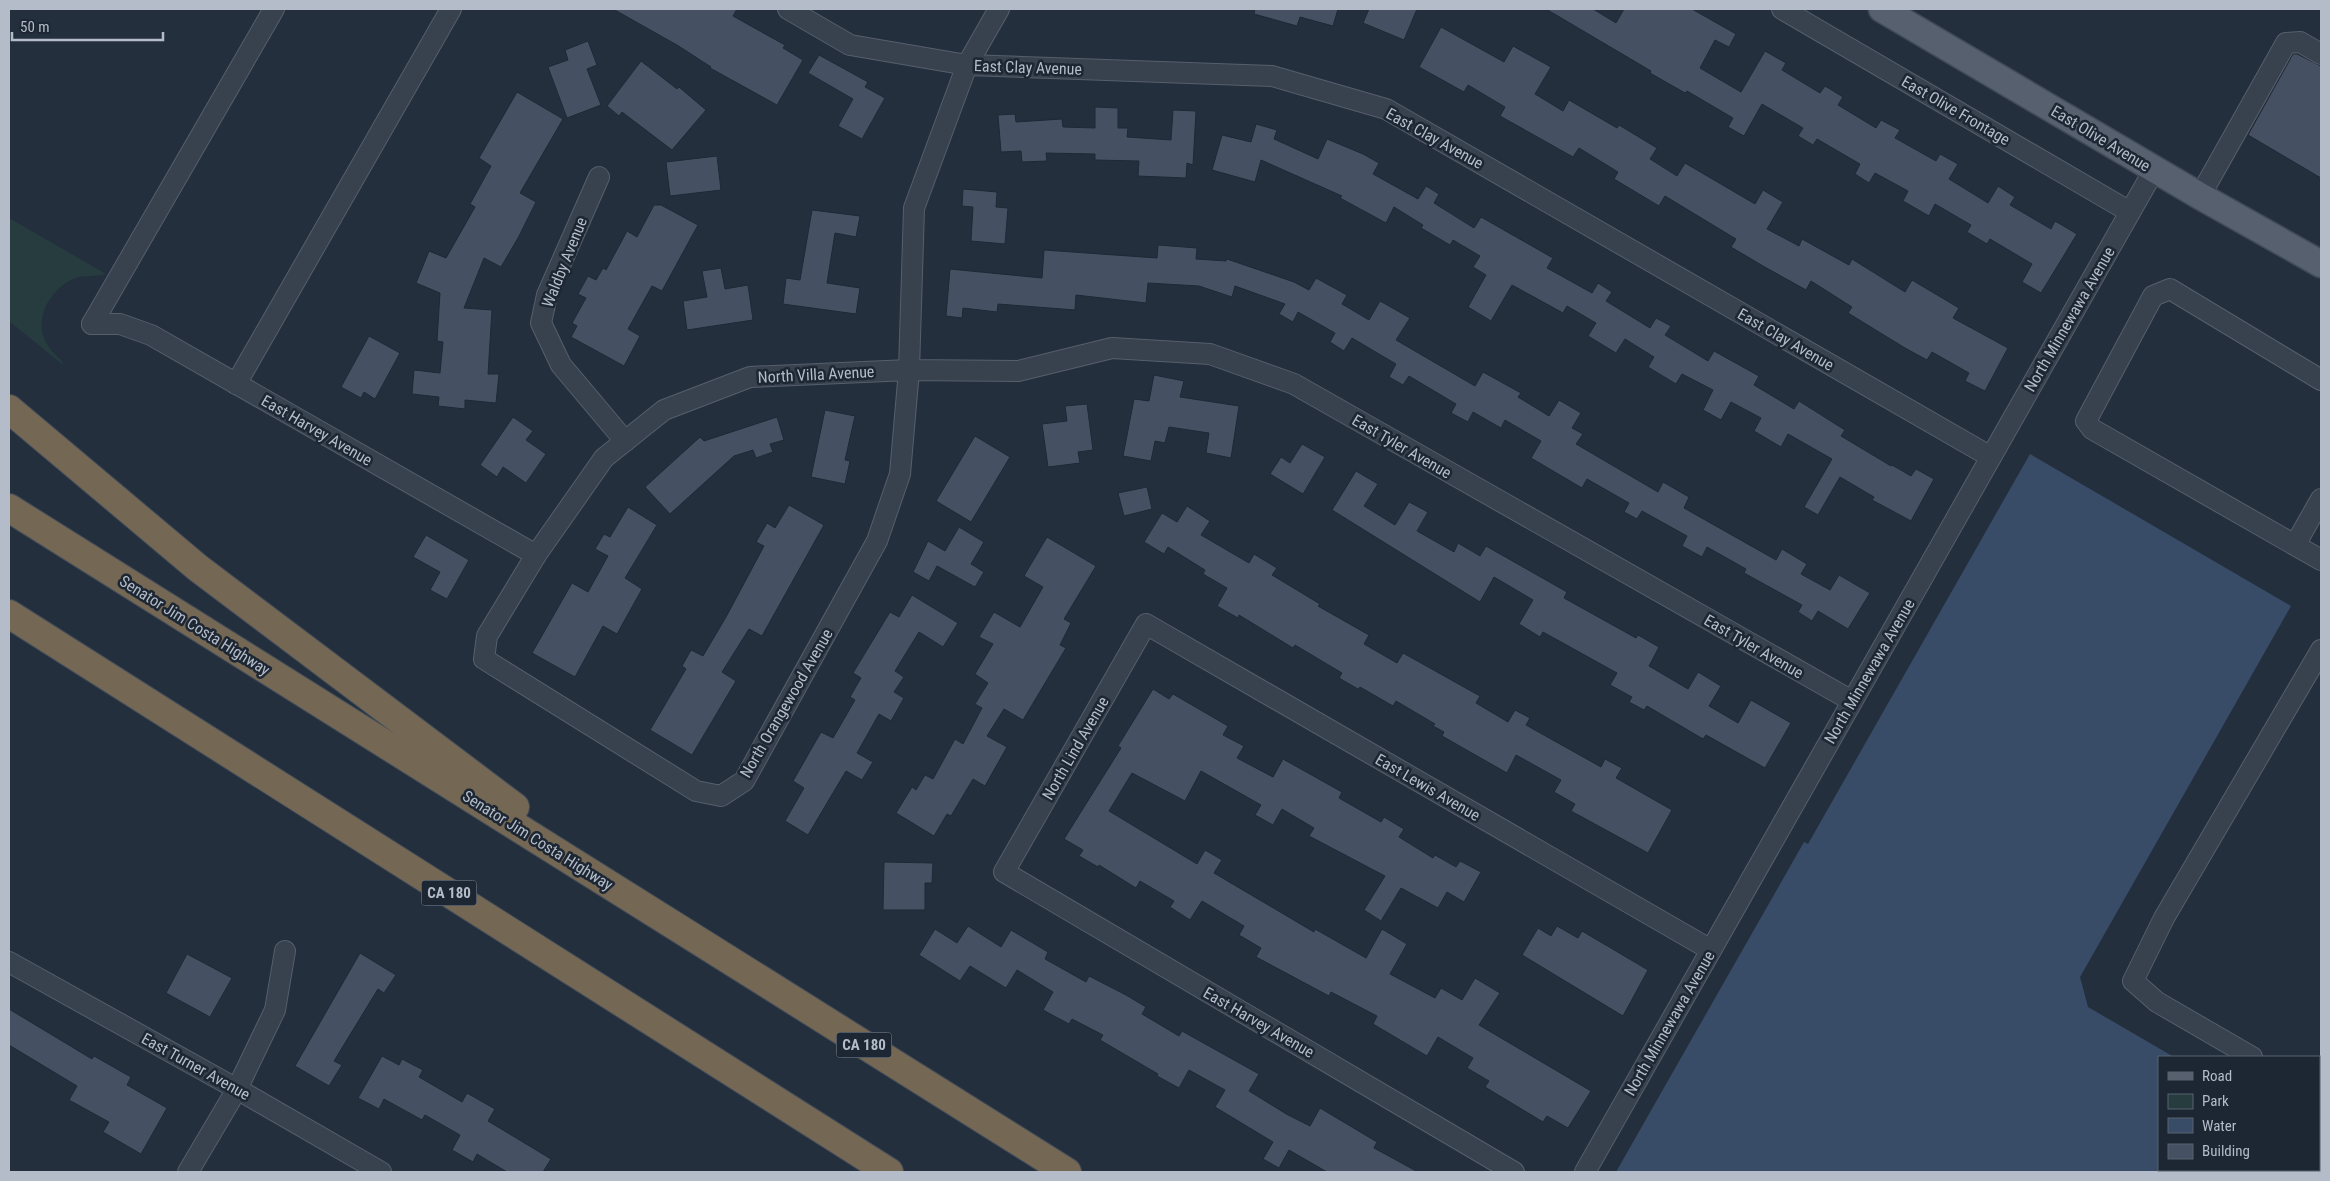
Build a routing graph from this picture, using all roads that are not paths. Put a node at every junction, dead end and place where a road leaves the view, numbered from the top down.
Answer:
1 (274, 9) edge
2 (451, 9) edge
3 (788, 9) edge
4 (999, 9) edge
5 (1782, 9) edge
6 (1882, 9) edge
7 (2321, 54) edge
8 (968, 65) junction
9 (2154, 170) junction
10 (599, 177) dead end
11 (2200, 196) junction
12 (2130, 212) junction
13 (2319, 259) edge
14 (909, 370) junction
15 (2321, 380) edge
16 (236, 384) junction
17 (9, 409) edge
18 (625, 441) junction
19 (1991, 457) junction
20 (2321, 499) edge
21 (9, 508) edge
22 (2295, 545) junction
23 (536, 555) junction
24 (2321, 560) edge
25 (9, 614) edge
26 (1146, 624) joint
27 (2321, 650) edge
28 (484, 659) joint
29 (1852, 701) junction
30 (1004, 872) joint
31 (662, 917) junction
32 (1711, 950) junction
33 (285, 951) dead end
34 (9, 962) edge
35 (2250, 1056) edge
36 (237, 1089) junction
37 (188, 1172) edge
38 (381, 1172) edge
39 (889, 1172) edge
40 (1067, 1172) edge
41 (1514, 1172) edge
42 (1585, 1172) edge

1 - 16 street, East Harvey Avenue
2 - 16 street
3 - 8 street, East Clay Avenue
4 - 8 street
5 - 12 street, East Olive Frontage
6 - 9 main road, East Olive Avenue
7 - 11 street
8 - 14 street
8 - 19 street, East Clay Avenue
9 - 11 main road, East Olive Avenue
9 - 12 street, North Minnewawa Avenue
10 - 18 street, Waldby Avenue
11 - 13 main road, East Olive Avenue
12 - 19 street, North Minnewawa Avenue
14 - 18 street, North Villa Avenue
14 - 28 street, North Orangewood Avenue
14 - 29 street, East Tyler Avenue
15 - 22 street
16 - 23 street, East Harvey Avenue
17 - 31 highway
18 - 23 street, North Villa Avenue
19 - 29 street, North Minnewawa Avenue
20 - 22 street
21 - 31 highway, Senator Jim Costa Highway / CA 180
22 - 24 street
23 - 28 street, North Villa Avenue
25 - 39 highway, CA 180
26 - 30 street, North Lind Avenue
26 - 32 street, East Lewis Avenue
27 - 35 street
29 - 32 street, North Minnewawa Avenue
30 - 41 street, East Harvey Avenue
31 - 40 highway, Senator Jim Costa Highway / CA 180
32 - 42 street, North Minnewawa Avenue
33 - 36 street
34 - 36 street, East Turner Avenue
36 - 37 street
36 - 38 street, East Turner Avenue

